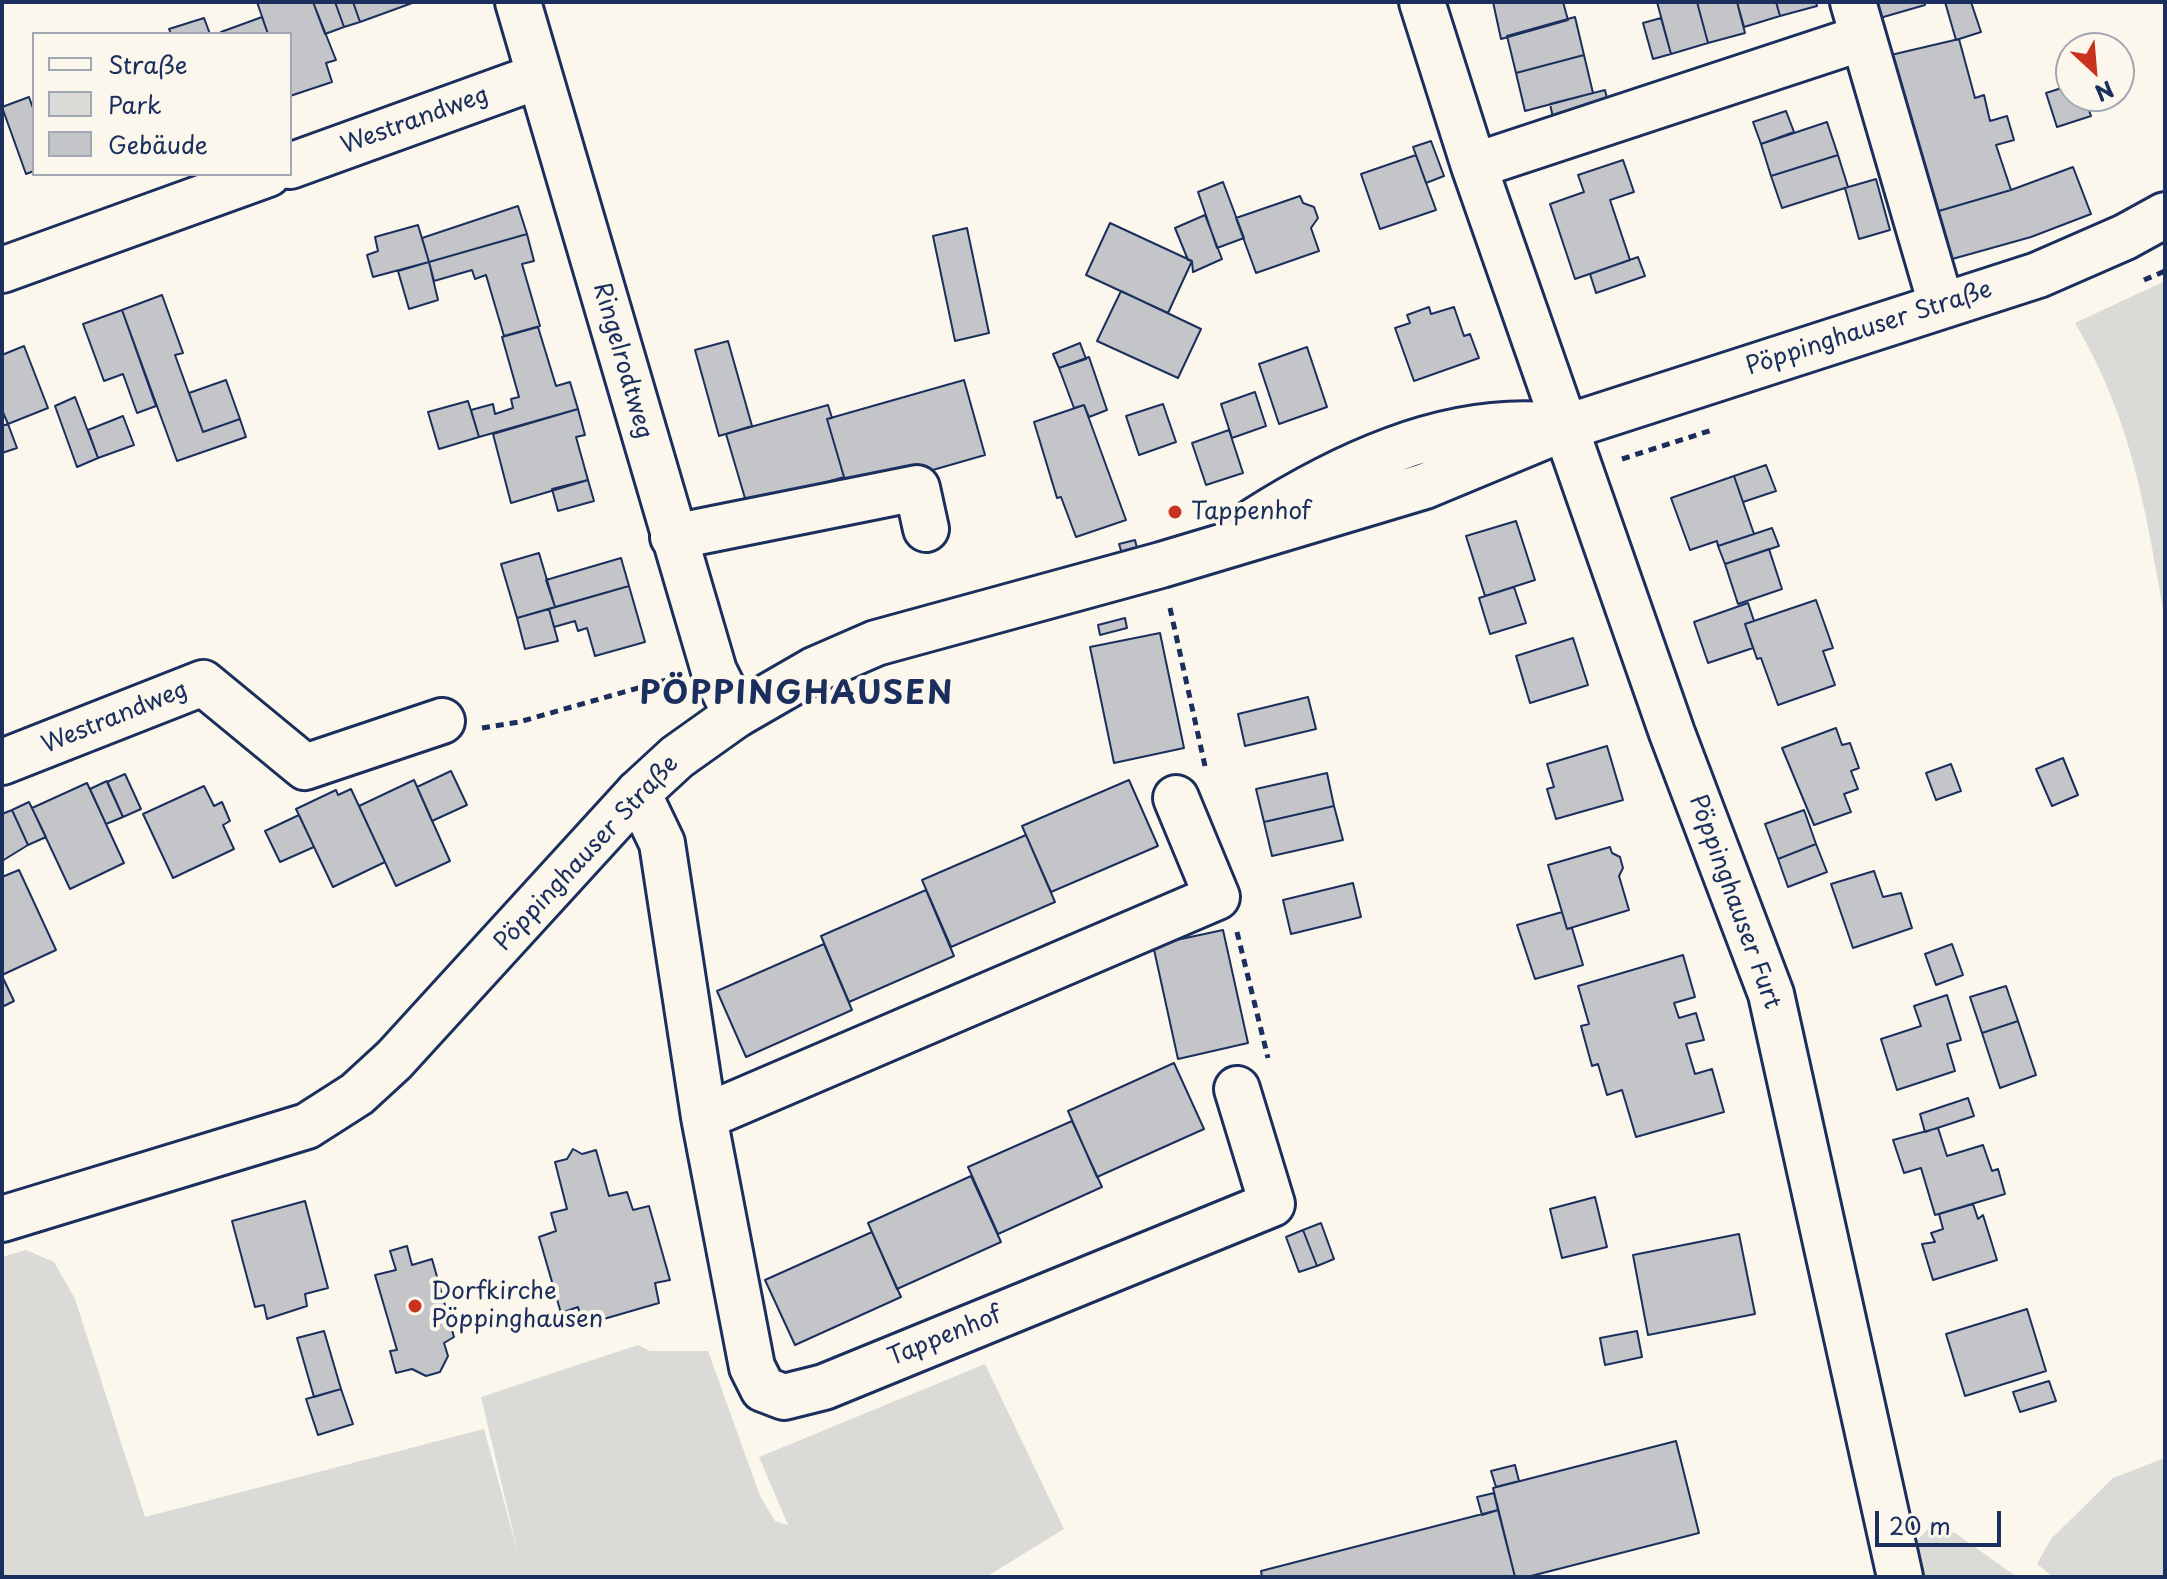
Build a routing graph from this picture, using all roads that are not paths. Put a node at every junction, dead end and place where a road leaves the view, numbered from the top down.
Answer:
1 (518, 2) edge
2 (1422, 2) edge
3 (1858, 20) edge
4 (539, 76) junction
5 (292, 165) edge
6 (1474, 166) junction
7 (262, 176) edge
8 (2165, 215) edge
9 (2, 270) edge
10 (1941, 304) junction
11 (1567, 427) junction
12 (926, 529) dead end
13 (673, 537) junction
14 (736, 715) junction
15 (442, 721) road end
16 (2, 762) edge
17 (638, 793) junction
18 (1176, 798) road end
19 (1237, 1089) road end
20 (704, 1117) junction
21 (2, 1219) edge
22 (1900, 1577) edge

1 - 4 street, Ringelrodtweg
2 - 6 street
3 - 6 street
3 - 10 street
4 - 5 street, Westrandweg
4 - 13 street, Ringelrodtweg
6 - 11 street
7 - 9 street
8 - 10 street, Pöppinghauser Straße
10 - 11 street, Pöppinghauser Straße
11 - 14 street, Pöppinghauser Straße
11 - 22 street, Pöppinghauser Furt
12 - 13 street
13 - 14 street, Ringelrodtweg
14 - 17 street, Pöppinghauser Straße
15 - 16 street, Westrandweg
17 - 20 street, Tappenhof
17 - 21 street, Pöppinghauser Straße
18 - 20 street
19 - 20 street, Tappenhof

